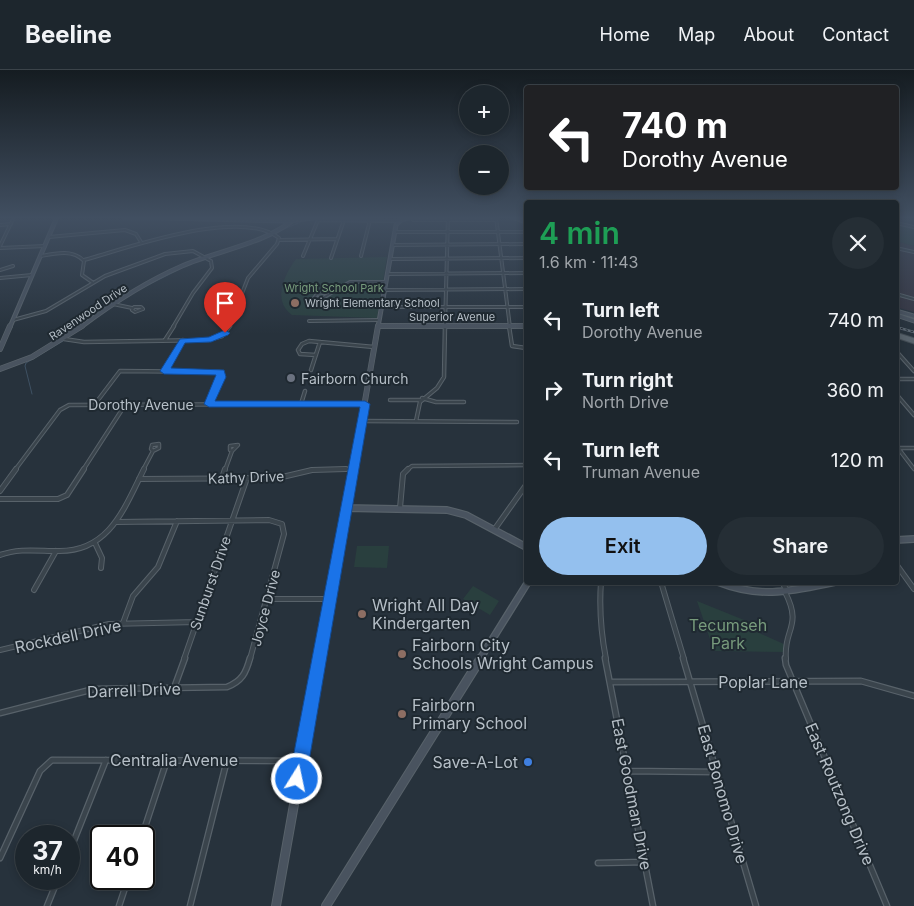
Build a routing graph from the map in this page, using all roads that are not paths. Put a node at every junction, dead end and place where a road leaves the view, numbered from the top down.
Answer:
1 (41, 256) edge
2 (75, 256) edge
3 (97, 256) edge
4 (161, 256) edge
5 (266, 256) edge
6 (390, 256) edge
7 (206, 257) joint
8 (500, 258) junction
9 (524, 258) edge
10 (390, 259) junction
11 (446, 259) junction
12 (84, 260) junction
13 (13, 266) dead end
14 (0, 270) edge
15 (502, 273) junction
16 (524, 273) edge
17 (387, 274) junction
18 (446, 274) junction
19 (32, 275) junction
20 (0, 278) edge
21 (94, 282) junction
22 (386, 282) junction
23 (504, 289) junction
24 (524, 289) edge
25 (336, 290) junction
26 (385, 290) junction
27 (446, 290) junction
28 (899, 295) edge
29 (914, 299) edge
30 (112, 304) junction
31 (524, 306) edge
32 (382, 307) junction
33 (446, 307) junction
34 (506, 307) junction
35 (132, 308) dead end
36 (899, 312) edge
37 (899, 316) edge
38 (914, 316) edge
39 (12, 320) junction
40 (379, 320) junction
41 (308, 321) dead end
42 (914, 321) edge
43 (378, 326) junction
44 (446, 326) junction
45 (508, 326) junction
46 (524, 326) edge
47 (899, 335) edge
48 (64, 339) junction
49 (166, 340) junction
50 (183, 340) junction
51 (914, 340) edge
52 (320, 342) junction
53 (1, 343) edge
54 (375, 346) junction
55 (524, 348) edge
56 (0, 349) edge
57 (899, 354) edge
58 (316, 355) junction
59 (0, 369) edge
60 (311, 370) dead end
61 (164, 371) junction
62 (914, 371) edge
63 (899, 379) edge
64 (914, 379) edge
65 (305, 391) dead end
66 (899, 398) edge
67 (421, 399) junction
68 (390, 400) dead end
69 (464, 402) dead end
70 (95, 404) junction
71 (125, 404) junction
72 (209, 404) junction
73 (301, 404) junction
74 (365, 404) junction
75 (914, 415) edge
76 (362, 421) junction
77 (416, 421) junction
78 (517, 422) dead end
79 (899, 447) edge
80 (914, 448) edge
81 (899, 450) edge
82 (153, 451) dead end
83 (232, 451) dead end
84 (524, 465) edge
85 (353, 469) junction
86 (914, 469) edge
87 (222, 478) junction
88 (247, 478) junction
89 (139, 479) junction
90 (524, 489) edge
91 (0, 491) edge
92 (0, 499) edge
93 (346, 508) junction
94 (400, 508) junction
95 (232, 520) junction
96 (177, 521) junction
97 (116, 522) junction
98 (494, 530) junction
99 (914, 538) edge
100 (899, 540) edge
101 (95, 543) junction
102 (524, 546) edge
103 (56, 551) junction
104 (0, 555) edge
105 (101, 568) dead end
106 (899, 568) edge
107 (526, 585) edge
108 (601, 585) edge
109 (662, 585) edge
110 (726, 585) edge
111 (783, 585) edge
112 (820, 585) edge
113 (914, 589) edge
114 (34, 590) dead end
115 (786, 592) junction
116 (267, 599) junction
117 (329, 599) junction
118 (196, 622) junction
119 (123, 623) junction
120 (0, 650) edge
121 (239, 681) joint
122 (793, 681) junction
123 (610, 682) junction
124 (690, 682) junction
125 (174, 688) junction
126 (914, 696) edge
127 (0, 713) edge
128 (106, 760) junction
129 (166, 760) junction
130 (227, 760) junction
131 (300, 761) junction
132 (627, 771) junction
133 (716, 772) junction
134 (80, 825) edge
135 (145, 825) edge
136 (0, 858) edge
137 (645, 862) junction
138 (598, 863) dead end
139 (54, 890) edge
140 (124, 890) edge
141 (48, 906) edge
142 (119, 906) edge
143 (190, 906) edge
144 (276, 906) edge
145 (326, 906) edge
146 (653, 906) edge
147 (756, 906) edge
148 (887, 906) edge

1 - 19 street
2 - 12 street
3 - 12 street
4 - 21 street
5 - 50 street
6 - 10 street
7 - 30 street, Ravenwood Drive
7 - 49 street
8 - 9 street
8 - 11 street
8 - 15 street
10 - 11 street
10 - 17 street
11 - 18 street
12 - 21 street
13 - 14 street
15 - 16 street
15 - 18 street
15 - 23 street
17 - 18 street
17 - 22 street
18 - 27 street
19 - 20 street
19 - 39 street
21 - 39 street
22 - 25 street
22 - 26 street
23 - 24 street
23 - 27 street
23 - 34 street
25 - 25 street
26 - 27 street
26 - 32 street
27 - 33 street
28 - 29 street
30 - 35 street
30 - 48 street, Ravenwood Drive
31 - 34 street
32 - 33 street
32 - 40 street
33 - 34 street
33 - 44 street
34 - 45 street
36 - 38 street
37 - 42 street
39 - 53 street
40 - 41 street
40 - 43 street
43 - 44 street, Superior Avenue
43 - 54 street
44 - 45 street, Superior Avenue
44 - 67 street
45 - 46 street, Superior Avenue
45 - 55 street
47 - 51 main road
48 - 49 street
48 - 59 street, Ravenwood Drive
49 - 50 street
50 - 61 street
52 - 54 street
52 - 58 street
52 - 58 street
53 - 56 street
54 - 74 street
57 - 62 street
58 - 60 street
61 - 70 street
61 - 72 street
63 - 64 street
65 - 73 street
66 - 75 street
67 - 68 street
67 - 69 street
67 - 77 street
70 - 71 street, Dorothy Avenue
70 - 91 street, Dorothy Avenue
71 - 72 street, Dorothy Avenue
71 - 92 street
72 - 73 street, Dorothy Avenue
73 - 74 street, Dorothy Avenue
74 - 76 street
76 - 77 street
76 - 85 street
77 - 78 street
79 - 80 street
81 - 86 street
82 - 89 street
83 - 87 street
84 - 94 street
85 - 88 street, Kathy Drive
85 - 93 street
87 - 88 street, Kathy Drive
87 - 89 street, Kathy Drive
88 - 95 street, Sunburst Drive
89 - 97 street
90 - 98 street
93 - 94 street
93 - 117 street
94 - 98 street
95 - 96 street
95 - 116 street, Joyce Drive
95 - 118 street, Sunburst Drive
96 - 97 street
96 - 119 street
97 - 101 street
98 - 102 street
99 - 100 street
101 - 103 street
101 - 105 street
103 - 104 street
103 - 114 street
106 - 113 street
107 - 145 street
108 - 123 street, East Goodman Drive
109 - 124 street, East Bonomo Drive
110 - 115 street
111 - 115 street, East Routzong Drive
112 - 115 street
115 - 122 street, East Routzong Drive
116 - 117 street
116 - 121 street, Joyce Drive
117 - 131 street
118 - 119 street, Rockdell Drive
118 - 125 street, Sunburst Drive
119 - 120 street, Rockdell Drive
121 - 125 street, Darrell Drive
122 - 124 street, Poplar Lane
122 - 126 street, Poplar Lane
122 - 148 street, East Routzong Drive
123 - 124 street, Poplar Lane
123 - 132 street, East Goodman Drive
124 - 133 street, East Bonomo Drive
125 - 127 street, Darrell Drive
128 - 129 street, Centralia Avenue
128 - 134 street
128 - 136 street, Centralia Avenue
129 - 130 street, Centralia Avenue
129 - 135 street
130 - 131 street, Centralia Avenue
130 - 143 street
131 - 144 street
132 - 133 street
132 - 137 street, East Goodman Drive
133 - 147 street, East Bonomo Drive
137 - 138 street
137 - 146 street, East Goodman Drive
139 - 141 street
140 - 142 street

